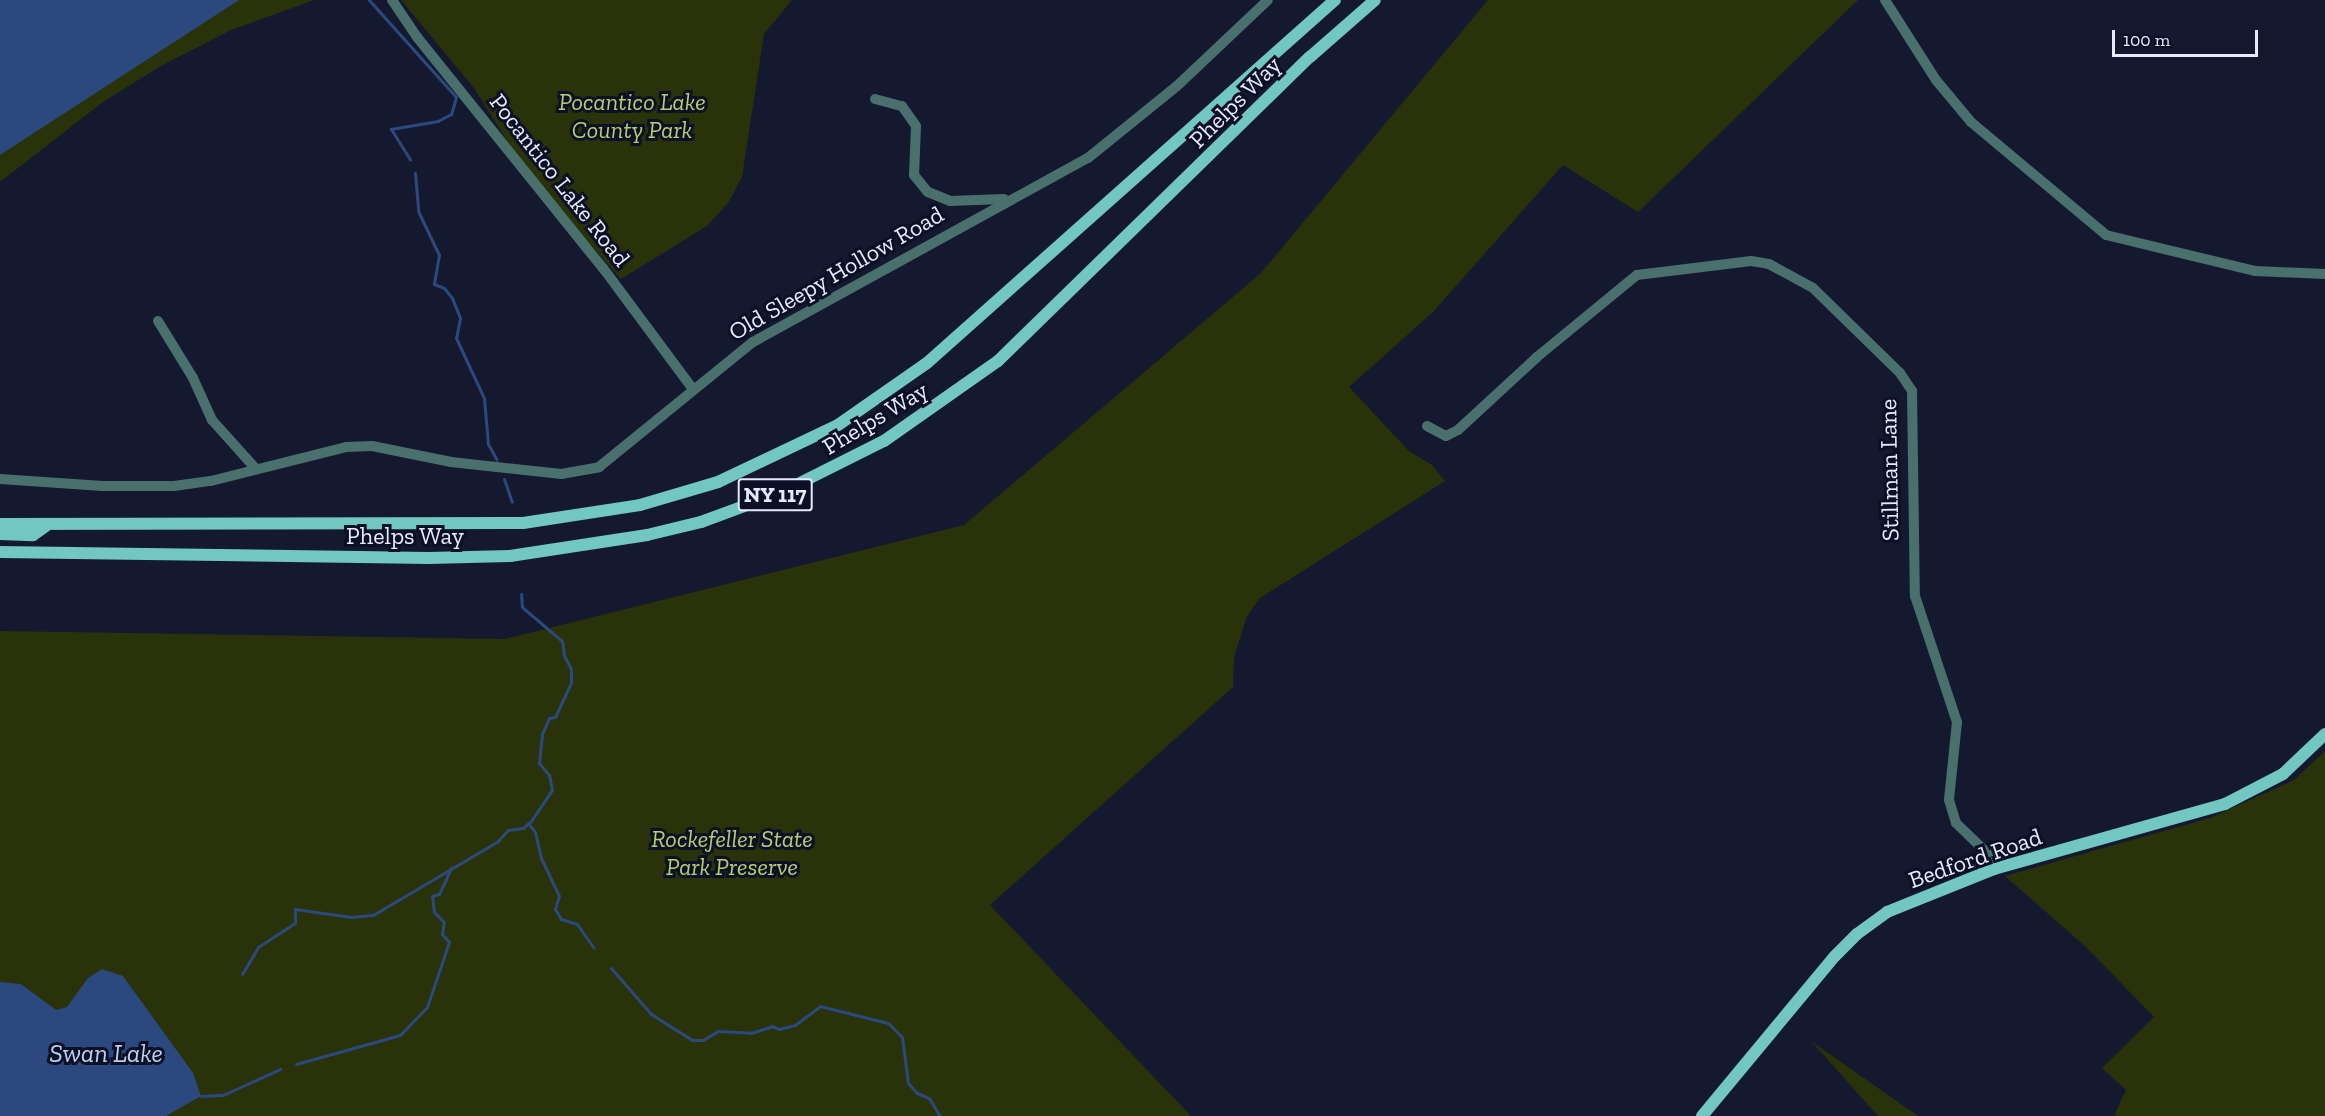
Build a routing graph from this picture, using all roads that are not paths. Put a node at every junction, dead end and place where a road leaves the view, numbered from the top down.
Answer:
1 (392, 0) edge
2 (1268, 0) edge
3 (1335, 0) edge
4 (1375, 0) edge
5 (1885, 0) edge
6 (875, 99) dead end
7 (1008, 198) junction
8 (2325, 274) edge
9 (158, 321) dead end
10 (693, 389) junction
11 (1427, 426) dead end
12 (256, 469) junction
13 (0, 479) edge
14 (0, 525) edge
15 (45, 526) junction
16 (0, 534) edge
17 (0, 552) edge
18 (2325, 734) edge
19 (1994, 869) junction
20 (1702, 1116) edge

1 - 10 street, Pocantico Lake Road
2 - 7 street, Old Sleepy Hollow Road
3 - 15 main road, Phelps Way / NY 117
4 - 17 main road, Phelps Way / NY 117
5 - 8 street
6 - 7 street
7 - 10 street, Old Sleepy Hollow Road
9 - 12 street
10 - 12 street, Old Sleepy Hollow Road
11 - 19 street, Stillman Lane
12 - 13 street, Old Sleepy Hollow Road
14 - 15 main road, Phelps Way / NY 117
15 - 16 main road
18 - 19 main road, Bedford Road
19 - 20 main road, Bedford Road

